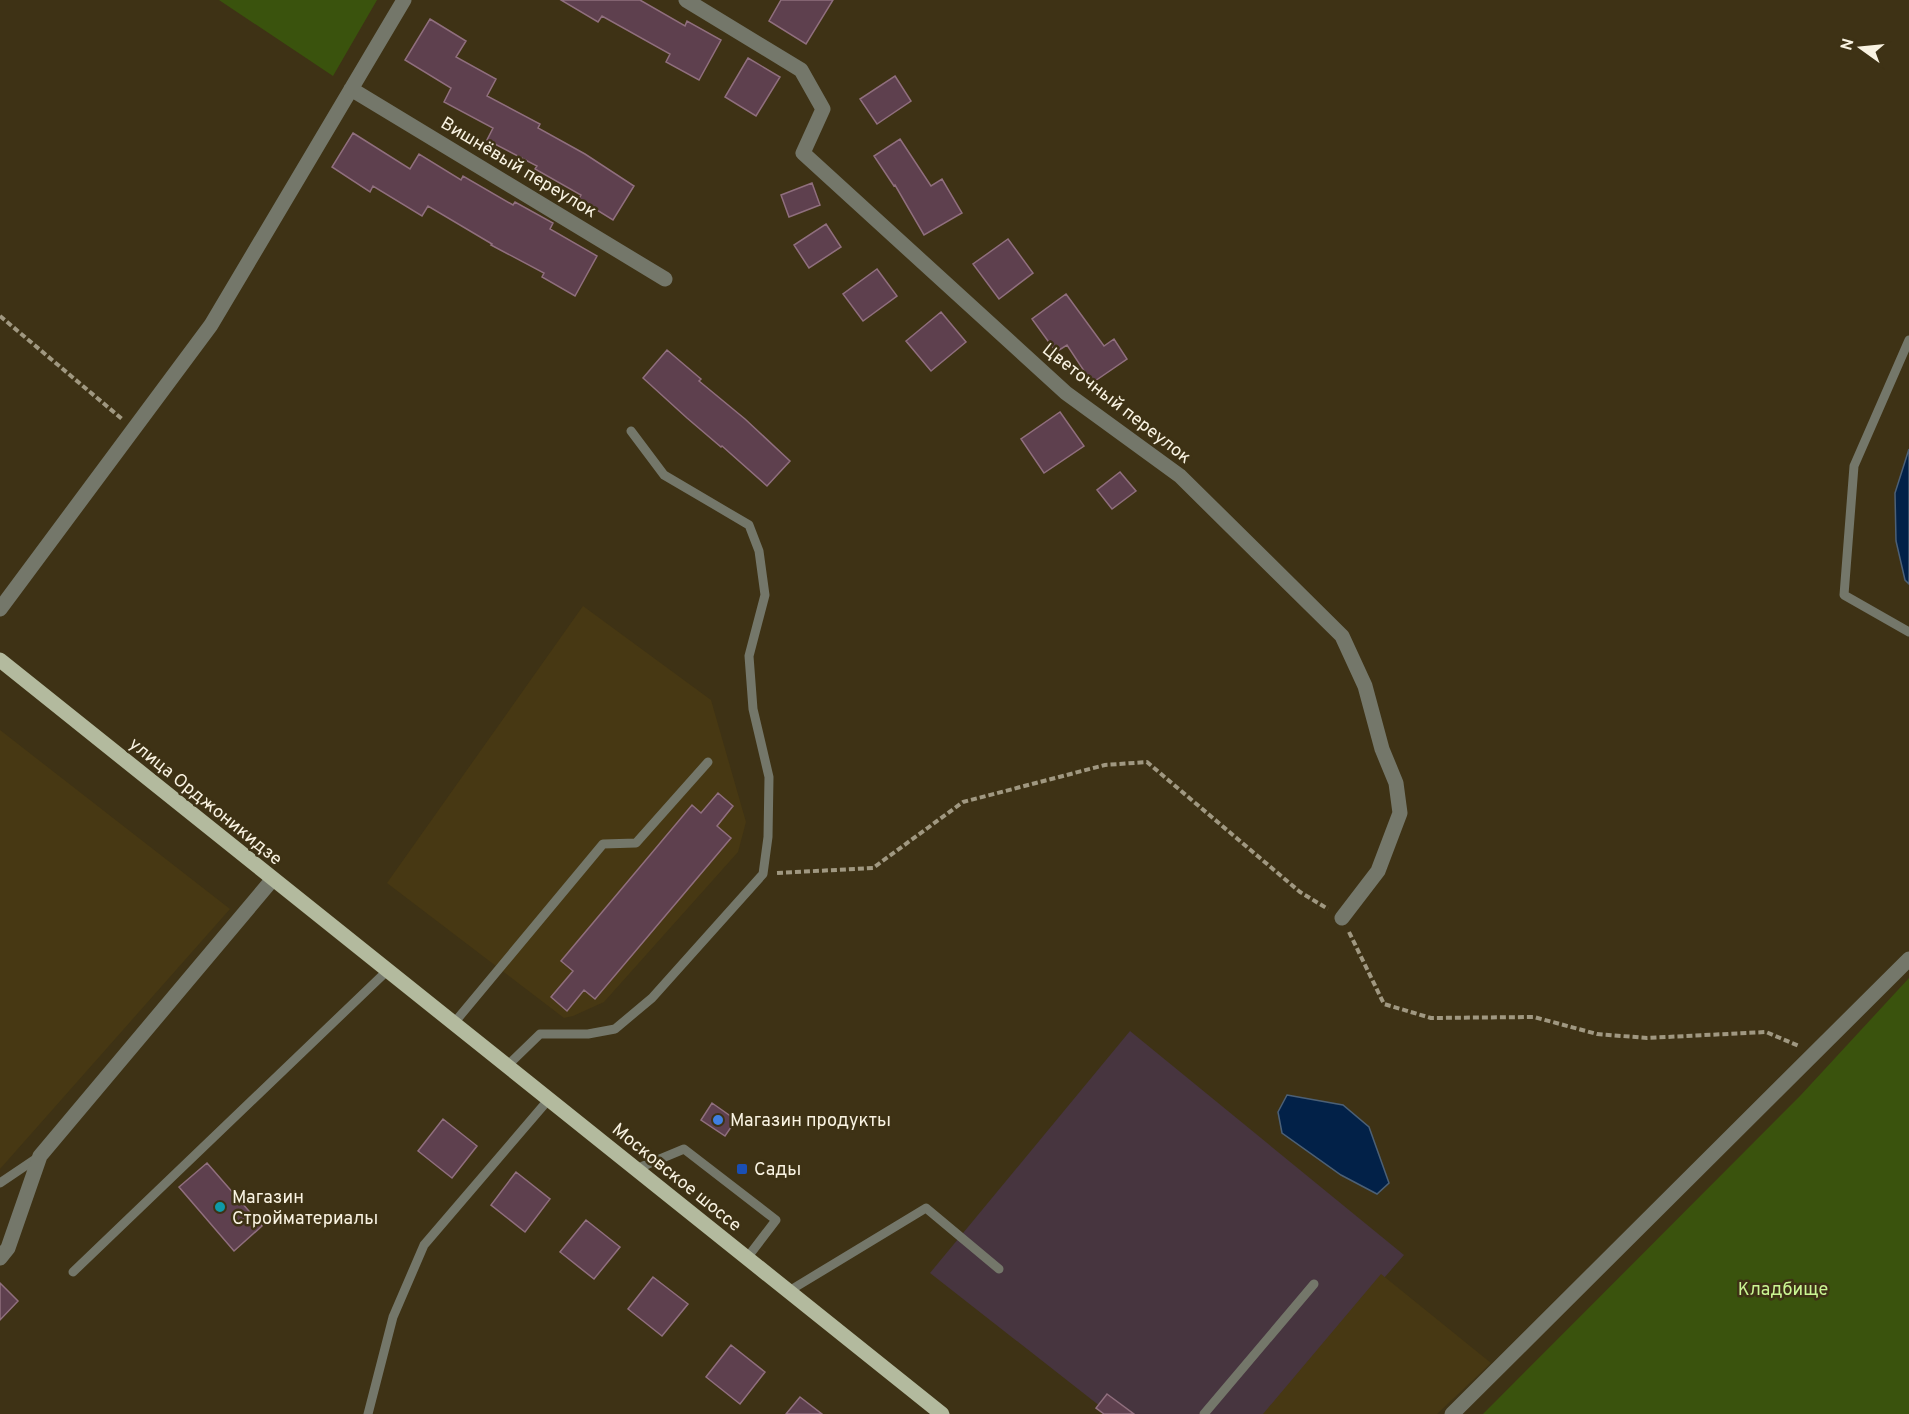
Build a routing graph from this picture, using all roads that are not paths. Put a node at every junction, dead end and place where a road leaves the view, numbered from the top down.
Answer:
1 (404, 0) edge
2 (686, 0) edge
3 (351, 89) junction
4 (665, 279) dead end
5 (1909, 340) edge
6 (631, 431) dead end
7 (0, 609) edge
8 (1909, 632) edge
9 (0, 660) edge
10 (708, 762) dead end
11 (272, 880) junction
12 (1342, 918) road end
13 (1909, 959) edge
14 (388, 970) junction
15 (454, 1023) junction
16 (507, 1066) junction
17 (549, 1099) junction
18 (40, 1156) junction
19 (636, 1168) junction
20 (0, 1183) edge
21 (0, 1258) edge
22 (747, 1258) junction
23 (999, 1269) dead end
24 (73, 1272) dead end
25 (1314, 1284) dead end
26 (789, 1292) junction
27 (368, 1414) edge
28 (942, 1414) edge
29 (1204, 1414) edge
30 (1452, 1414) edge

1 - 3 street
2 - 12 street, Цветочный переулок
3 - 4 street, Вишнёвый переулок
3 - 7 street
5 - 8 lane
6 - 16 lane
9 - 11 main road, улица Орджоникидзе
10 - 15 lane
11 - 14 main road, улица Орджоникидзе
11 - 18 street
13 - 30 street
14 - 15 main road, Московское шоссе
14 - 24 lane
15 - 16 main road, Московское шоссе
16 - 17 main road, Московское шоссе
17 - 19 main road, Московское шоссе
17 - 27 lane
18 - 20 lane
18 - 21 street
19 - 22 main road, Московское шоссе
19 - 22 lane
22 - 26 main road, Московское шоссе
23 - 26 lane
25 - 29 lane
26 - 28 main road, Московское шоссе

